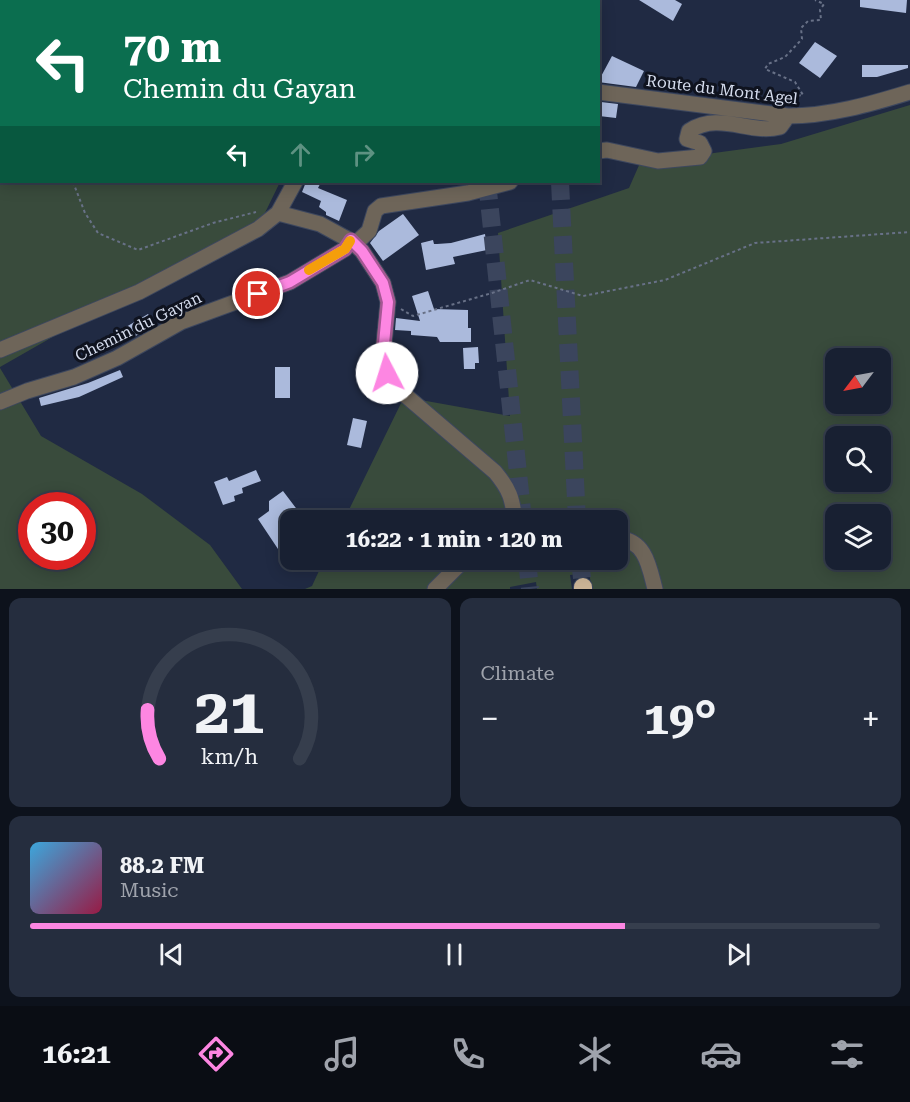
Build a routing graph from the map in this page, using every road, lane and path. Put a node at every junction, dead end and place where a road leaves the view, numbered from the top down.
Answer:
1 (815, 0) edge
2 (600, 92) edge
3 (910, 92) edge
4 (776, 103) dead end
5 (788, 116) junction
6 (600, 152) edge
7 (73, 183) edge
8 (294, 183) edge
9 (506, 183) edge
10 (278, 213) junction
11 (910, 232) edge
12 (353, 242) junction
13 (388, 302) junction
14 (0, 350) edge
15 (0, 402) edge
16 (513, 510) edge
17 (628, 541) edge
18 (454, 570) edge
19 (435, 589) edge
20 (655, 589) edge

1 - 4 path
2 - 5 street, Route du Mont Agel
3 - 5 street, Route du Mont Agel
5 - 6 street
7 - 10 path
8 - 10 street
9 - 12 street, Chemin du Gayan
10 - 12 street
10 - 14 street
11 - 13 path
12 - 13 street
12 - 15 street, Chemin du Gayan
13 - 16 street
17 - 20 street
18 - 19 street

